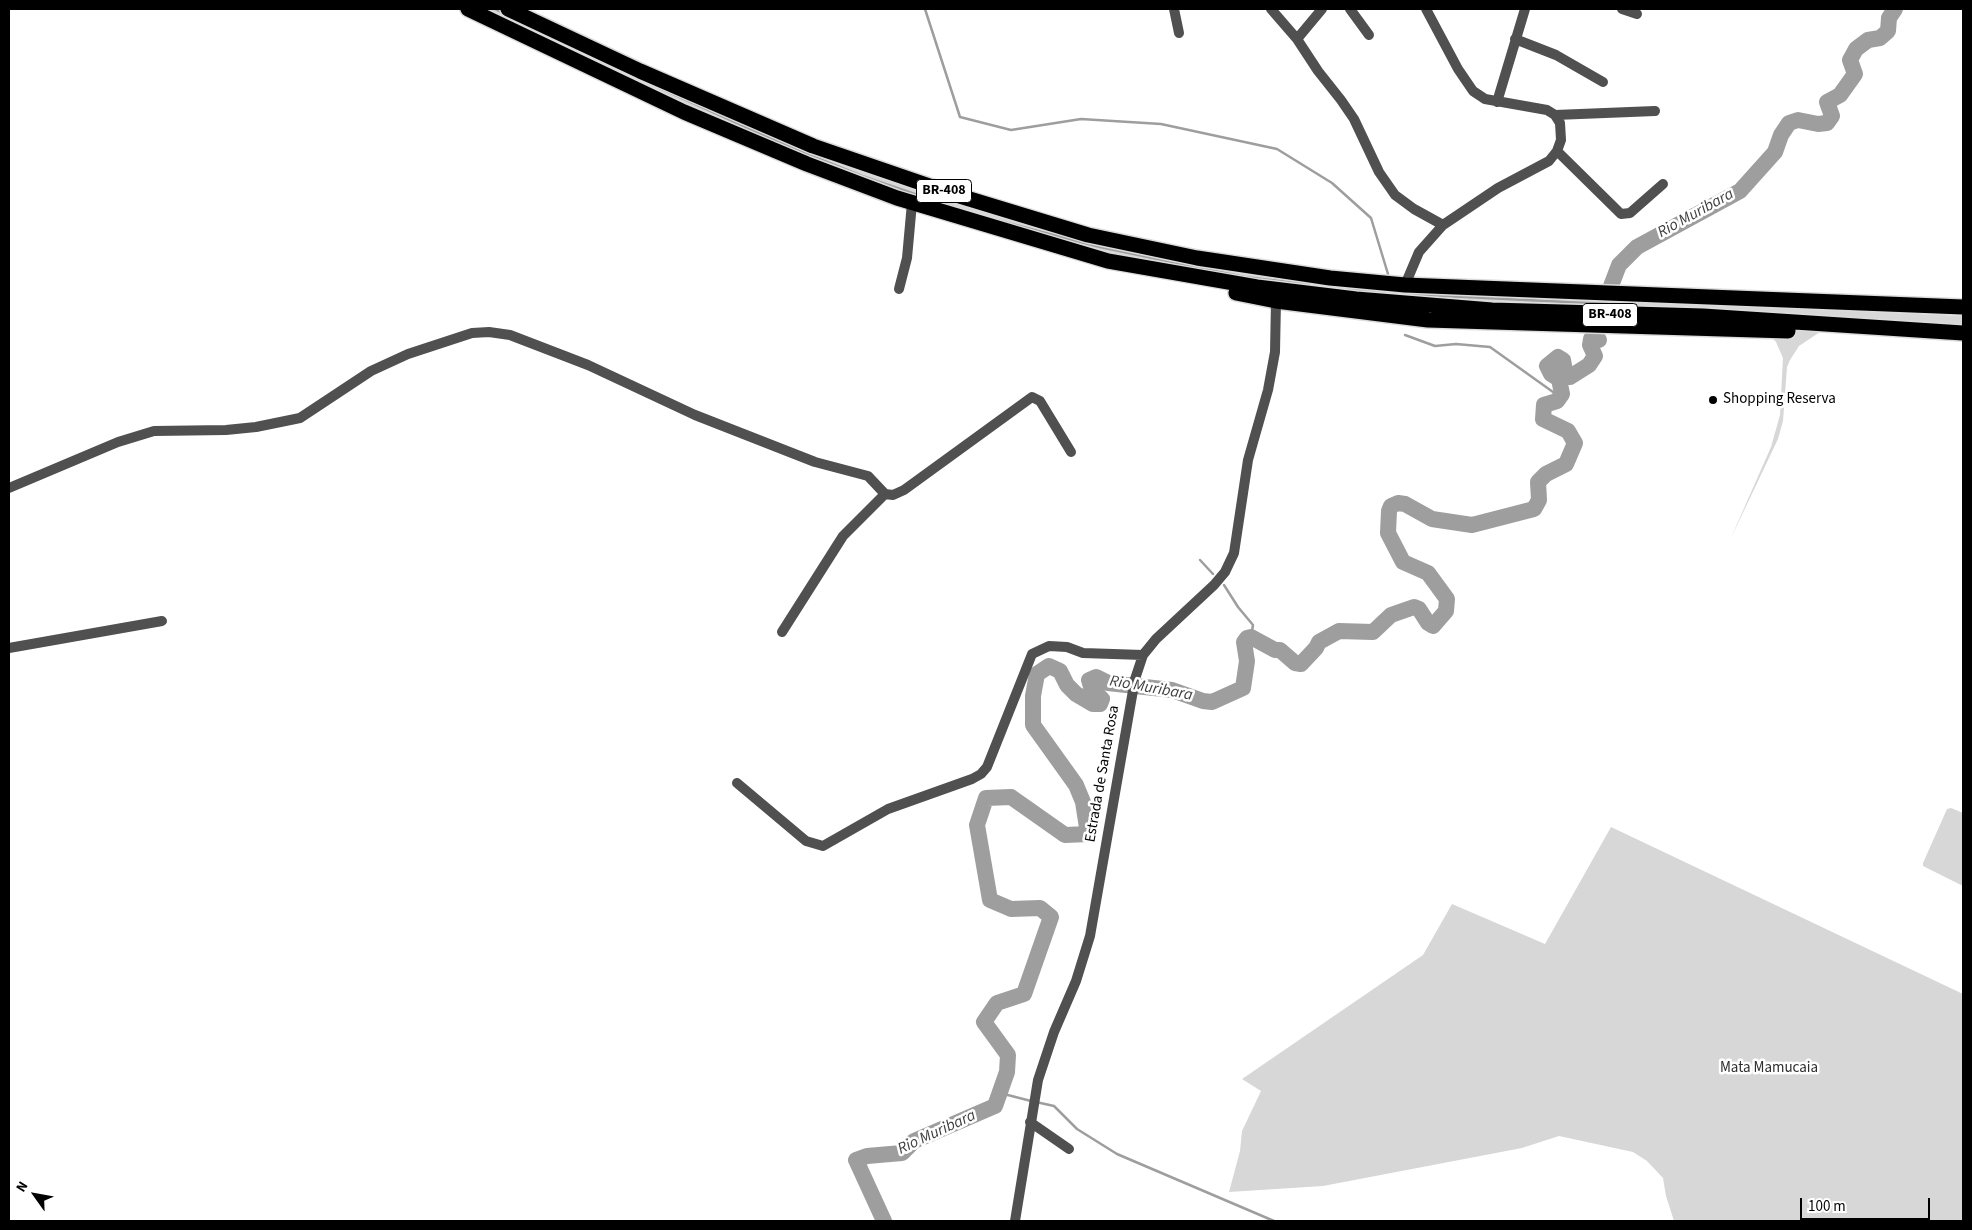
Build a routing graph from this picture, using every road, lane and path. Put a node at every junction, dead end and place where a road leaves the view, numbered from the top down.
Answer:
1 (461, 9) edge
2 (468, 9) edge
3 (508, 9) edge
4 (1174, 9) edge
5 (1271, 9) edge
6 (1322, 9) edge
7 (1350, 9) edge
8 (1426, 9) edge
9 (1525, 9) edge
10 (1622, 9) edge
11 (1637, 14) dead end
12 (507, 28) junction
13 (1179, 33) dead end
14 (1369, 35) dead end
15 (1297, 39) junction
16 (1515, 39) junction
17 (1603, 82) dead end
18 (1497, 102) junction
19 (1655, 111) dead end
20 (1555, 115) junction
21 (1557, 151) junction
22 (1663, 184) dead end
23 (912, 203) junction
24 (1444, 224) junction
25 (997, 229) junction
26 (1405, 285) junction
27 (899, 289) dead end
28 (1276, 301) junction
29 (1963, 307) edge
30 (1963, 334) edge
31 (1071, 452) dead end
32 (9, 488) edge
33 (885, 494) junction
34 (162, 621) dead end
35 (782, 632) dead end
36 (9, 648) edge
37 (1143, 655) junction
38 (737, 782) dead end
39 (1030, 1122) junction
40 (1069, 1149) dead end
41 (1015, 1221) edge

1 - 12 highway
2 - 12 highway, BR-408
3 - 26 highway, BR-408
4 - 13 street
5 - 15 street
6 - 15 street
7 - 14 street
8 - 18 street
9 - 16 street
10 - 11 street
12 - 23 highway, BR-408
15 - 24 street
16 - 17 street
16 - 18 street
18 - 20 street
19 - 20 street
20 - 21 street
21 - 22 street
21 - 24 street
23 - 25 highway, BR-408
23 - 27 street
24 - 26 street
25 - 28 highway
25 - 30 highway, BR-408
26 - 29 highway, BR-408
28 - 30 highway
28 - 37 street, Estrada de Santa Rosa
31 - 33 street
32 - 33 street
33 - 35 street
34 - 36 street
37 - 38 street
37 - 39 street, Estrada de Santa Rosa
39 - 40 street
39 - 41 street, Estrada de Santa Rosa

